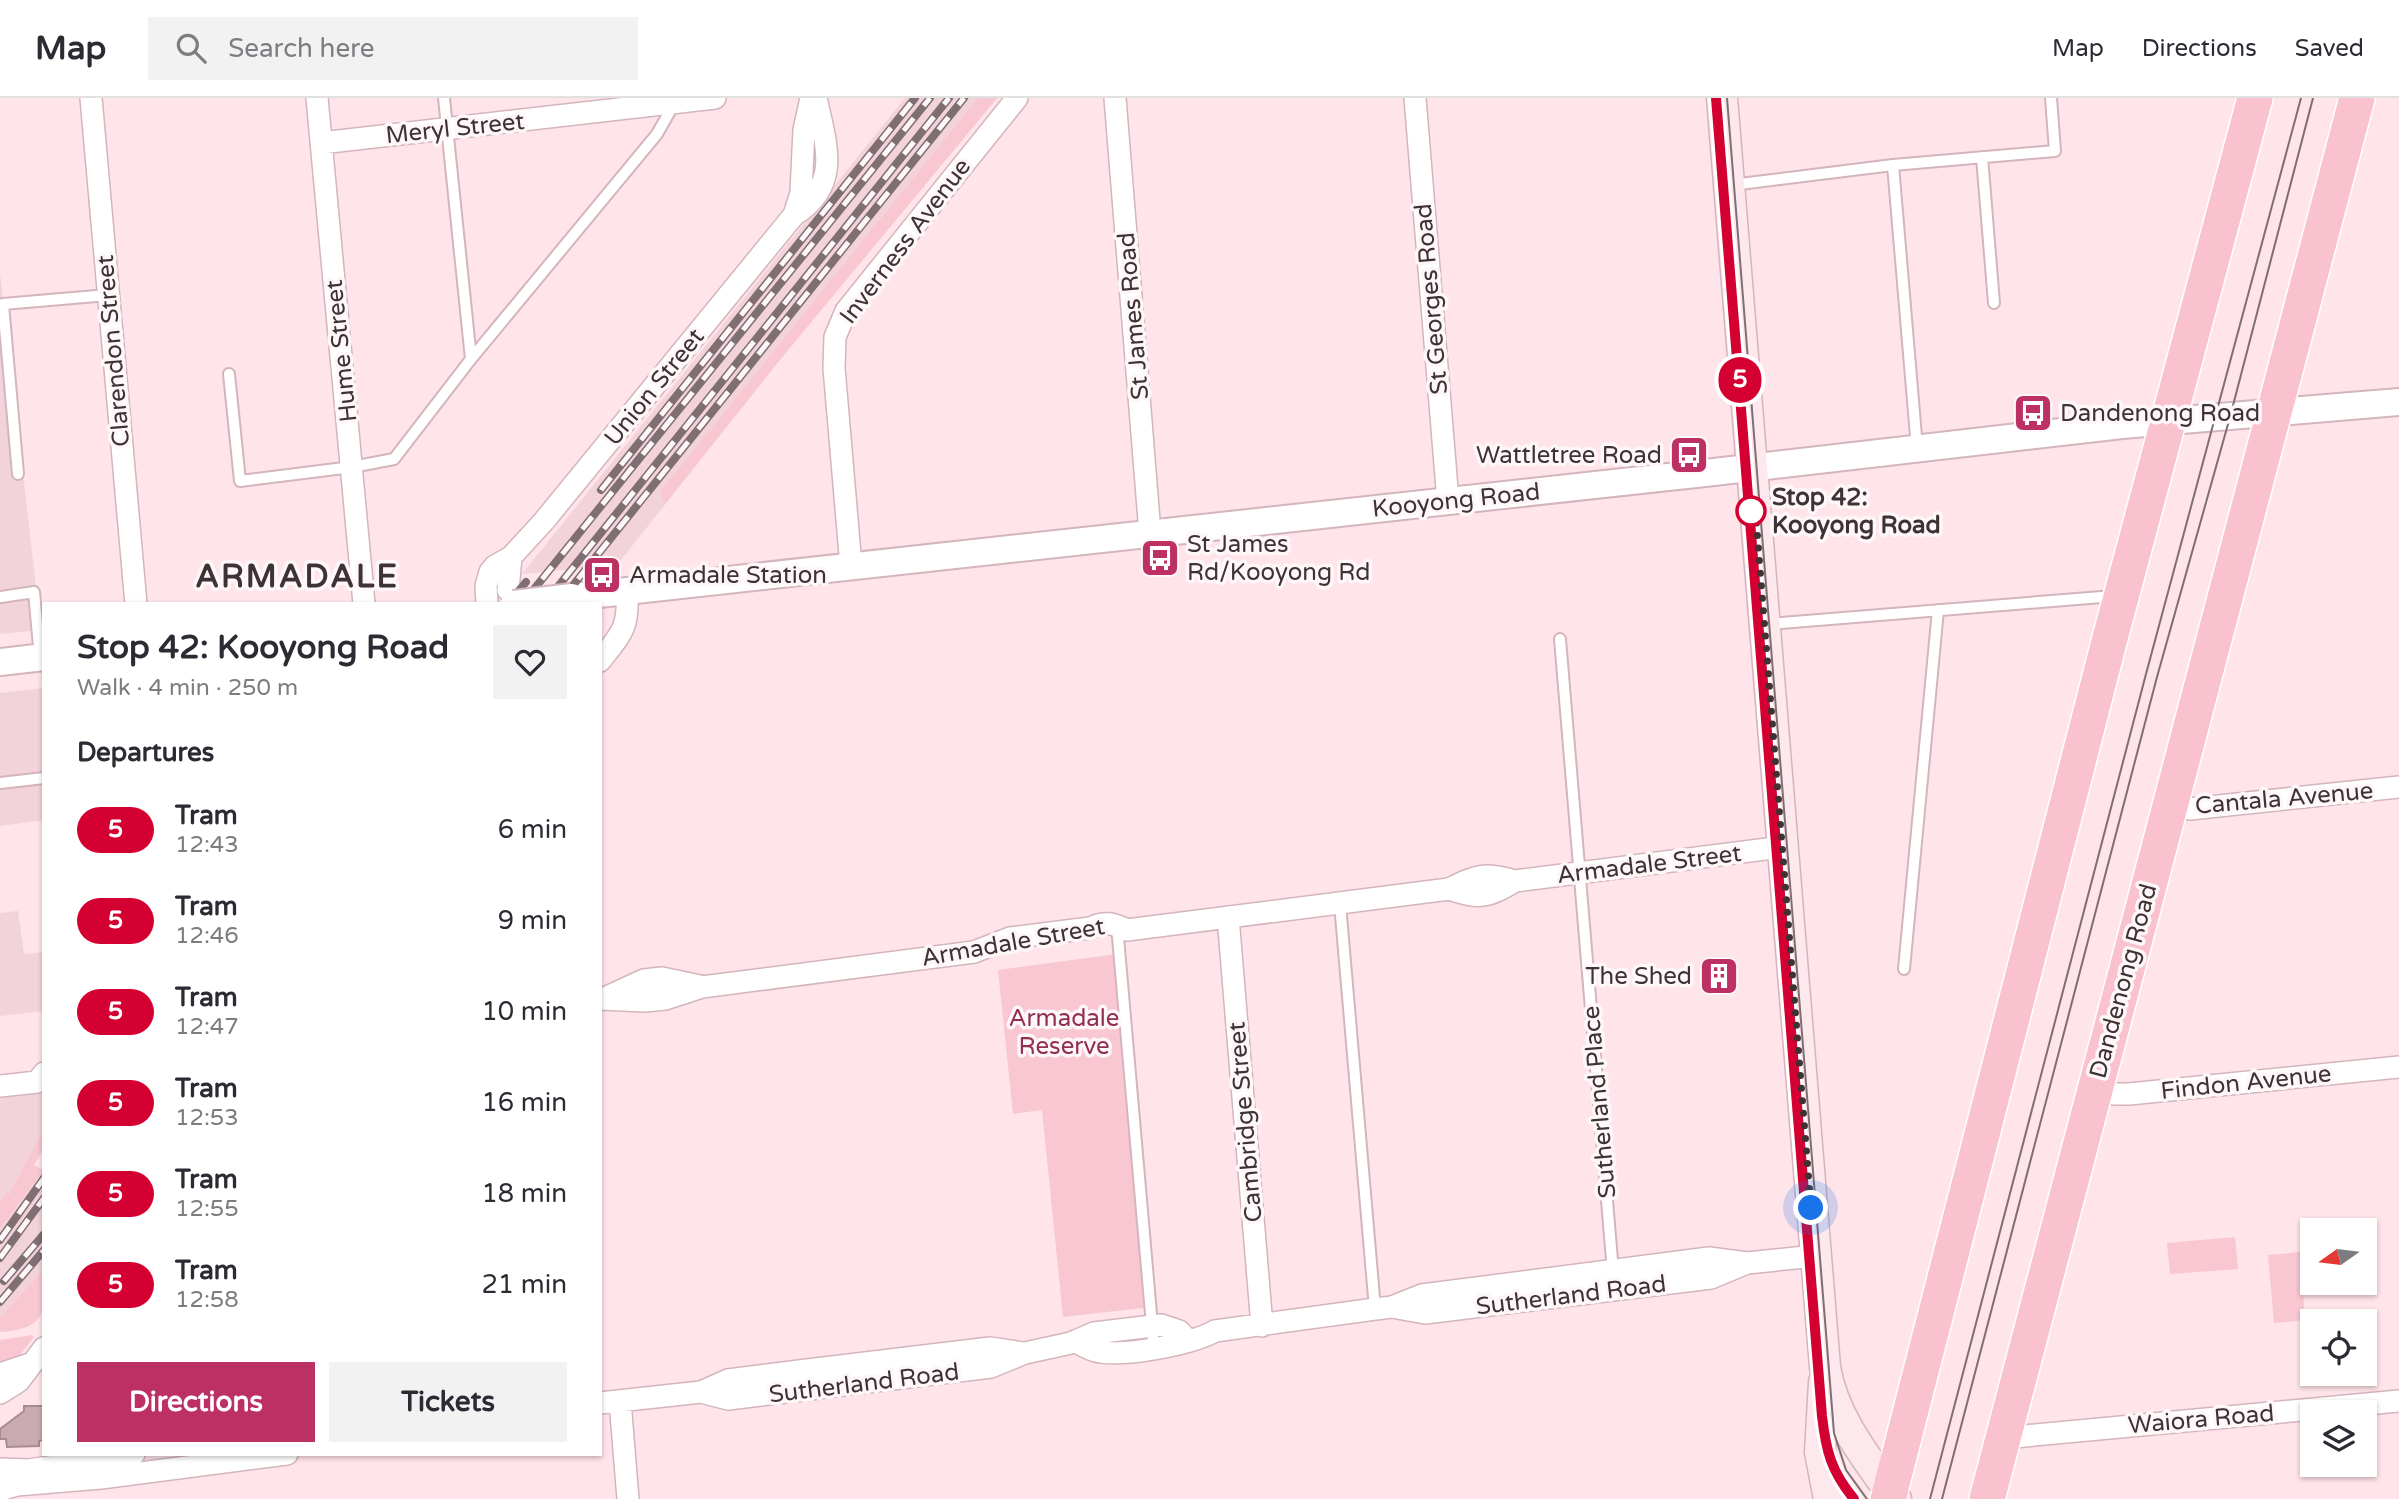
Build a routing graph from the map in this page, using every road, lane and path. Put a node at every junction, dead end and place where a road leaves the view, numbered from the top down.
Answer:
1 (91, 98) edge
2 (317, 98) edge
3 (444, 98) edge
4 (715, 98) edge
5 (813, 98) edge
6 (1017, 98) edge
7 (1115, 98) edge
8 (1415, 98) edge
9 (1722, 98) edge
10 (2051, 98) edge
11 (2255, 98) edge
12 (2357, 98) edge
13 (674, 100) edge
14 (447, 129) junction
15 (321, 143) junction
16 (1982, 157) junction
17 (1893, 165) junction
18 (1729, 185) junction
19 (108, 295) junction
20 (1994, 303) dead end
21 (2, 304) edge
22 (471, 359) junction
23 (229, 374) dead end
24 (2399, 402) edge
25 (2273, 413) junction
26 (2170, 421) junction
27 (1917, 449) junction
28 (352, 467) junction
29 (1752, 467) junction
30 (18, 474) dead end
31 (1448, 501) junction
32 (1150, 533) junction
33 (511, 557) junction
34 (851, 566) junction
35 (627, 591) junction
36 (2122, 596) junction
37 (1, 597) edge
38 (511, 597) edge
39 (567, 600) edge
40 (136, 602) edge
41 (364, 602) edge
42 (487, 602) edge
43 (1938, 610) junction
44 (1765, 624) junction
45 (1560, 639) dead end
46 (42, 657) edge
47 (602, 658) edge
48 (0, 662) edge
49 (42, 778) edge
50 (0, 783) edge
51 (2399, 787) edge
52 (2169, 804) junction
53 (1782, 848) junction
54 (1579, 873) junction
55 (1340, 904) junction
56 (1228, 917) junction
57 (1117, 925) junction
58 (1904, 969) dead end
59 (602, 999) edge
60 (2399, 1067) edge
61 (42, 1076) edge
62 (0, 1086) edge
63 (2094, 1090) junction
64 (1815, 1255) junction
65 (1614, 1279) junction
66 (1384, 1308) junction
67 (1152, 1326) junction
68 (1262, 1326) junction
69 (1075, 1341) junction
70 (1189, 1341) junction
71 (1154, 1348) junction
72 (37, 1356) edge
73 (1825, 1367) junction
74 (0, 1374) edge
75 (0, 1393) edge
76 (2399, 1401) edge
77 (610, 1402) edge
78 (2003, 1438) junction
79 (121, 1456) edge
80 (271, 1456) edge
81 (0, 1469) edge
82 (0, 1490) edge
83 (1891, 1496) edge
84 (628, 1499) edge
85 (1829, 1499) edge
86 (1987, 1499) edge

1 - 19 street, Clarendon Street
2 - 15 street, Hume Street
3 - 14 lane
4 - 13 street, Meryl Street
5 - 33 street, Union Street
6 - 34 street, Inverness Avenue
7 - 32 street, St James Road
8 - 31 street, St Georges Road
9 - 18 main road
10 - 16 lane
11 - 26 highway
12 - 25 highway, Dandenong Road
13 - 14 street, Meryl Street
13 - 22 lane
14 - 15 street, Meryl Street
14 - 22 lane
15 - 28 street, Hume Street
16 - 17 lane
16 - 20 lane
17 - 18 lane
17 - 27 lane
18 - 29 main road
19 - 21 lane
19 - 40 street, Clarendon Street
21 - 30 lane
22 - 28 lane
23 - 28 lane
24 - 25 street, Kooyong Road
25 - 26 street, Kooyong Road
25 - 52 highway, Dandenong Road
26 - 27 street, Kooyong Road
26 - 36 highway
27 - 29 street, Kooyong Road
28 - 41 street, Hume Street
29 - 31 street, Kooyong Road
29 - 44 main road
31 - 32 street, Kooyong Road
32 - 34 street, Kooyong Road
33 - 38 street
33 - 42 street, Union Street
34 - 35 street, Kooyong Road
35 - 39 street, Kooyong Road
35 - 47 street
36 - 43 lane
36 - 83 highway
37 - 46 lane
38 - 39 street, Kooyong Road, bridge
43 - 44 lane
43 - 58 lane
44 - 53 main road
45 - 54 lane, Sutherland Place
46 - 48 street
49 - 50 lane
51 - 52 street, Cantala Avenue
52 - 63 highway, Dandenong Road
53 - 54 street, Armadale Street
53 - 64 main road
54 - 55 street, Armadale Street
54 - 65 lane, Sutherland Place
55 - 56 street, Armadale Street
55 - 66 lane
56 - 57 street, Armadale Street
56 - 68 street, Cambridge Street
57 - 59 street, Armadale Street
57 - 67 lane
60 - 63 street, Findon Avenue
61 - 62 street
63 - 78 highway, Dandenong Road
64 - 65 street, Sutherland Road
64 - 73 main road
65 - 66 street, Sutherland Road
66 - 68 street, Sutherland Road
67 - 69 street, Sutherland Road
67 - 70 street, Sutherland Road
67 - 71 lane
68 - 70 street, Sutherland Road
69 - 71 street, Sutherland Road
69 - 77 street, Sutherland Road
70 - 71 street, Sutherland Road
72 - 74 street
72 - 75 street
73 - 83 main road
73 - 85 main road
76 - 78 street, Waiora Road
77 - 84 street
78 - 86 highway, Dandenong Road
79 - 81 street
80 - 82 street

